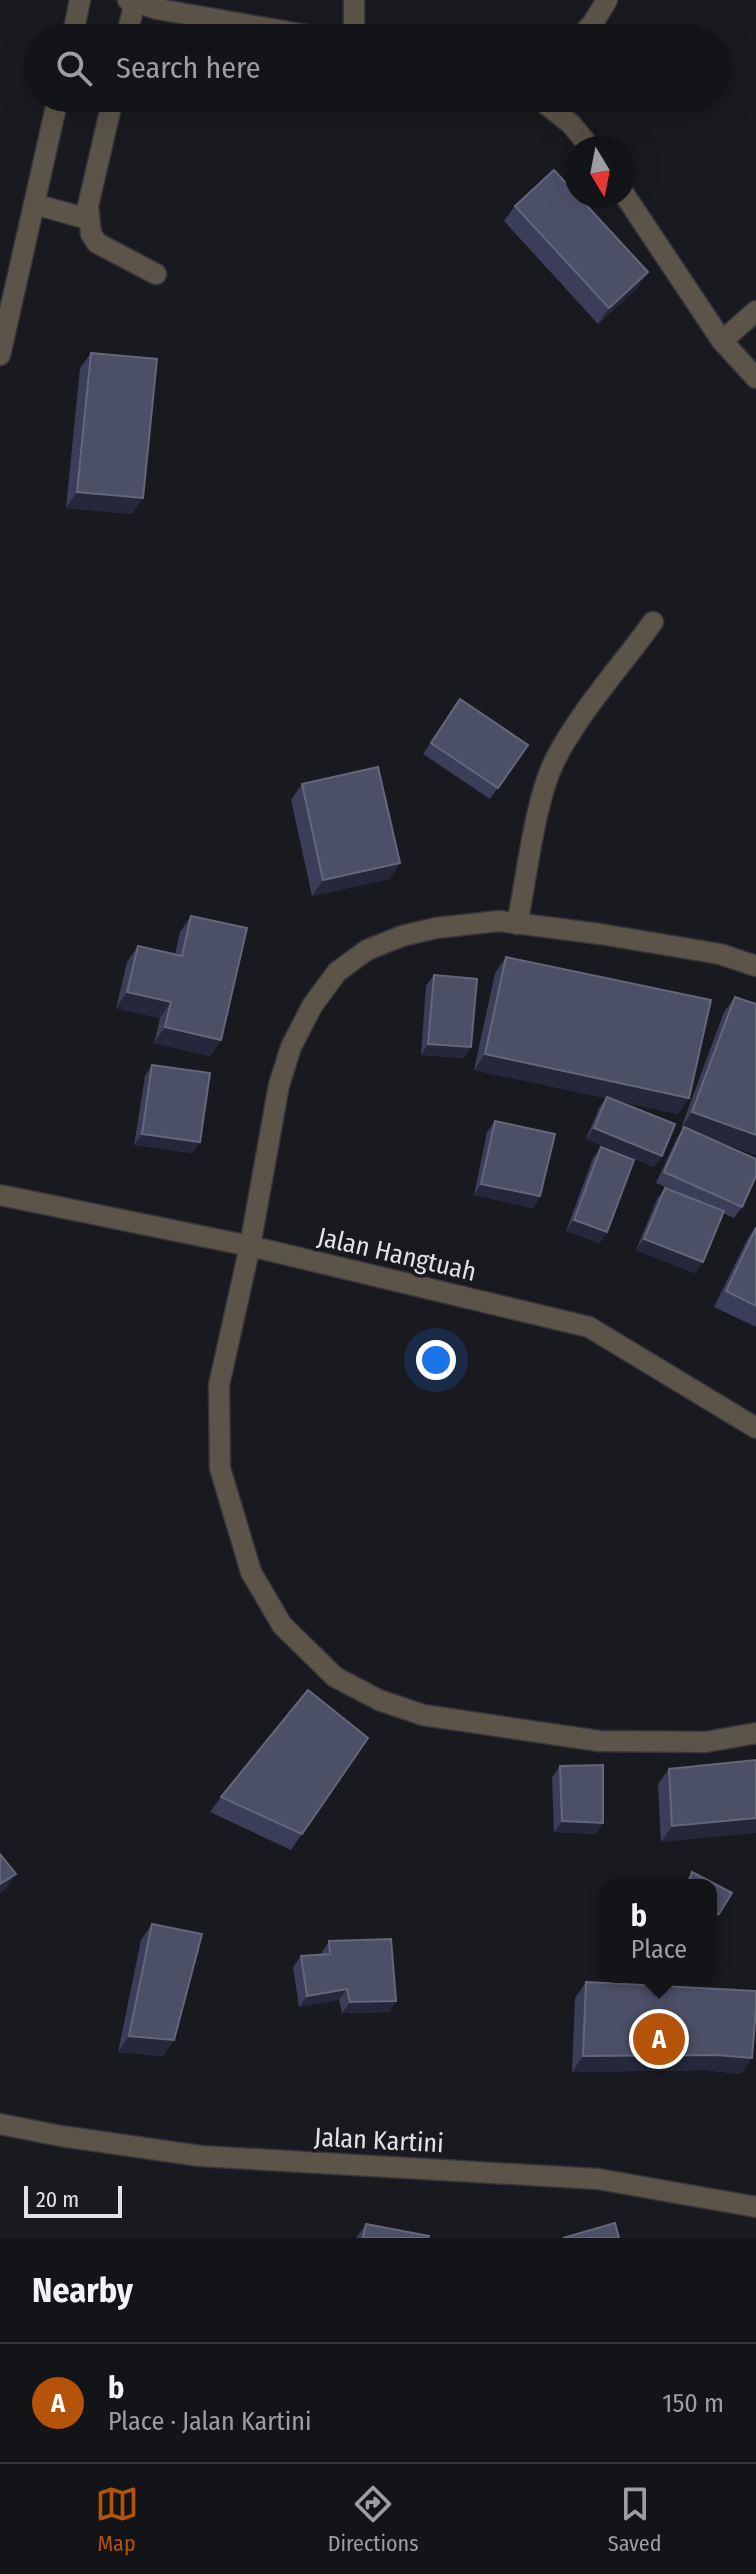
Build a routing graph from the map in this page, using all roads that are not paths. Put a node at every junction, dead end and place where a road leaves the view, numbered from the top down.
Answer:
1 (80, 0) edge
2 (354, 0) edge
3 (607, 0) edge
4 (131, 1) edge
5 (75, 24) edge
6 (128, 24) edge
7 (243, 24) edge
8 (354, 24) edge
9 (592, 24) edge
10 (55, 112) edge
11 (110, 112) edge
12 (556, 112) edge
13 (581, 136) edge
14 (34, 204) junction
15 (633, 208) edge
16 (88, 219) junction
17 (156, 274) dead end
18 (756, 311) edge
19 (722, 341) junction
20 (0, 355) edge
21 (756, 378) edge
22 (653, 622) dead end
23 (517, 924) junction
24 (756, 966) edge
25 (0, 1195) edge
26 (250, 1246) junction
27 (756, 1428) edge
28 (756, 1733) edge
29 (0, 2124) edge
30 (756, 2207) edge

1 - 5 street
2 - 8 street
3 - 9 street
4 - 6 street
4 - 7 street
10 - 14 street
11 - 16 street
12 - 13 street
14 - 16 street
14 - 20 street
15 - 19 street
16 - 17 street
18 - 19 street
19 - 21 street
22 - 23 street
23 - 24 street
23 - 26 street
25 - 26 street, Jalan Hangtuah
26 - 27 street, Jalan Hangtuah
26 - 28 street
29 - 30 street, Jalan Kartini

